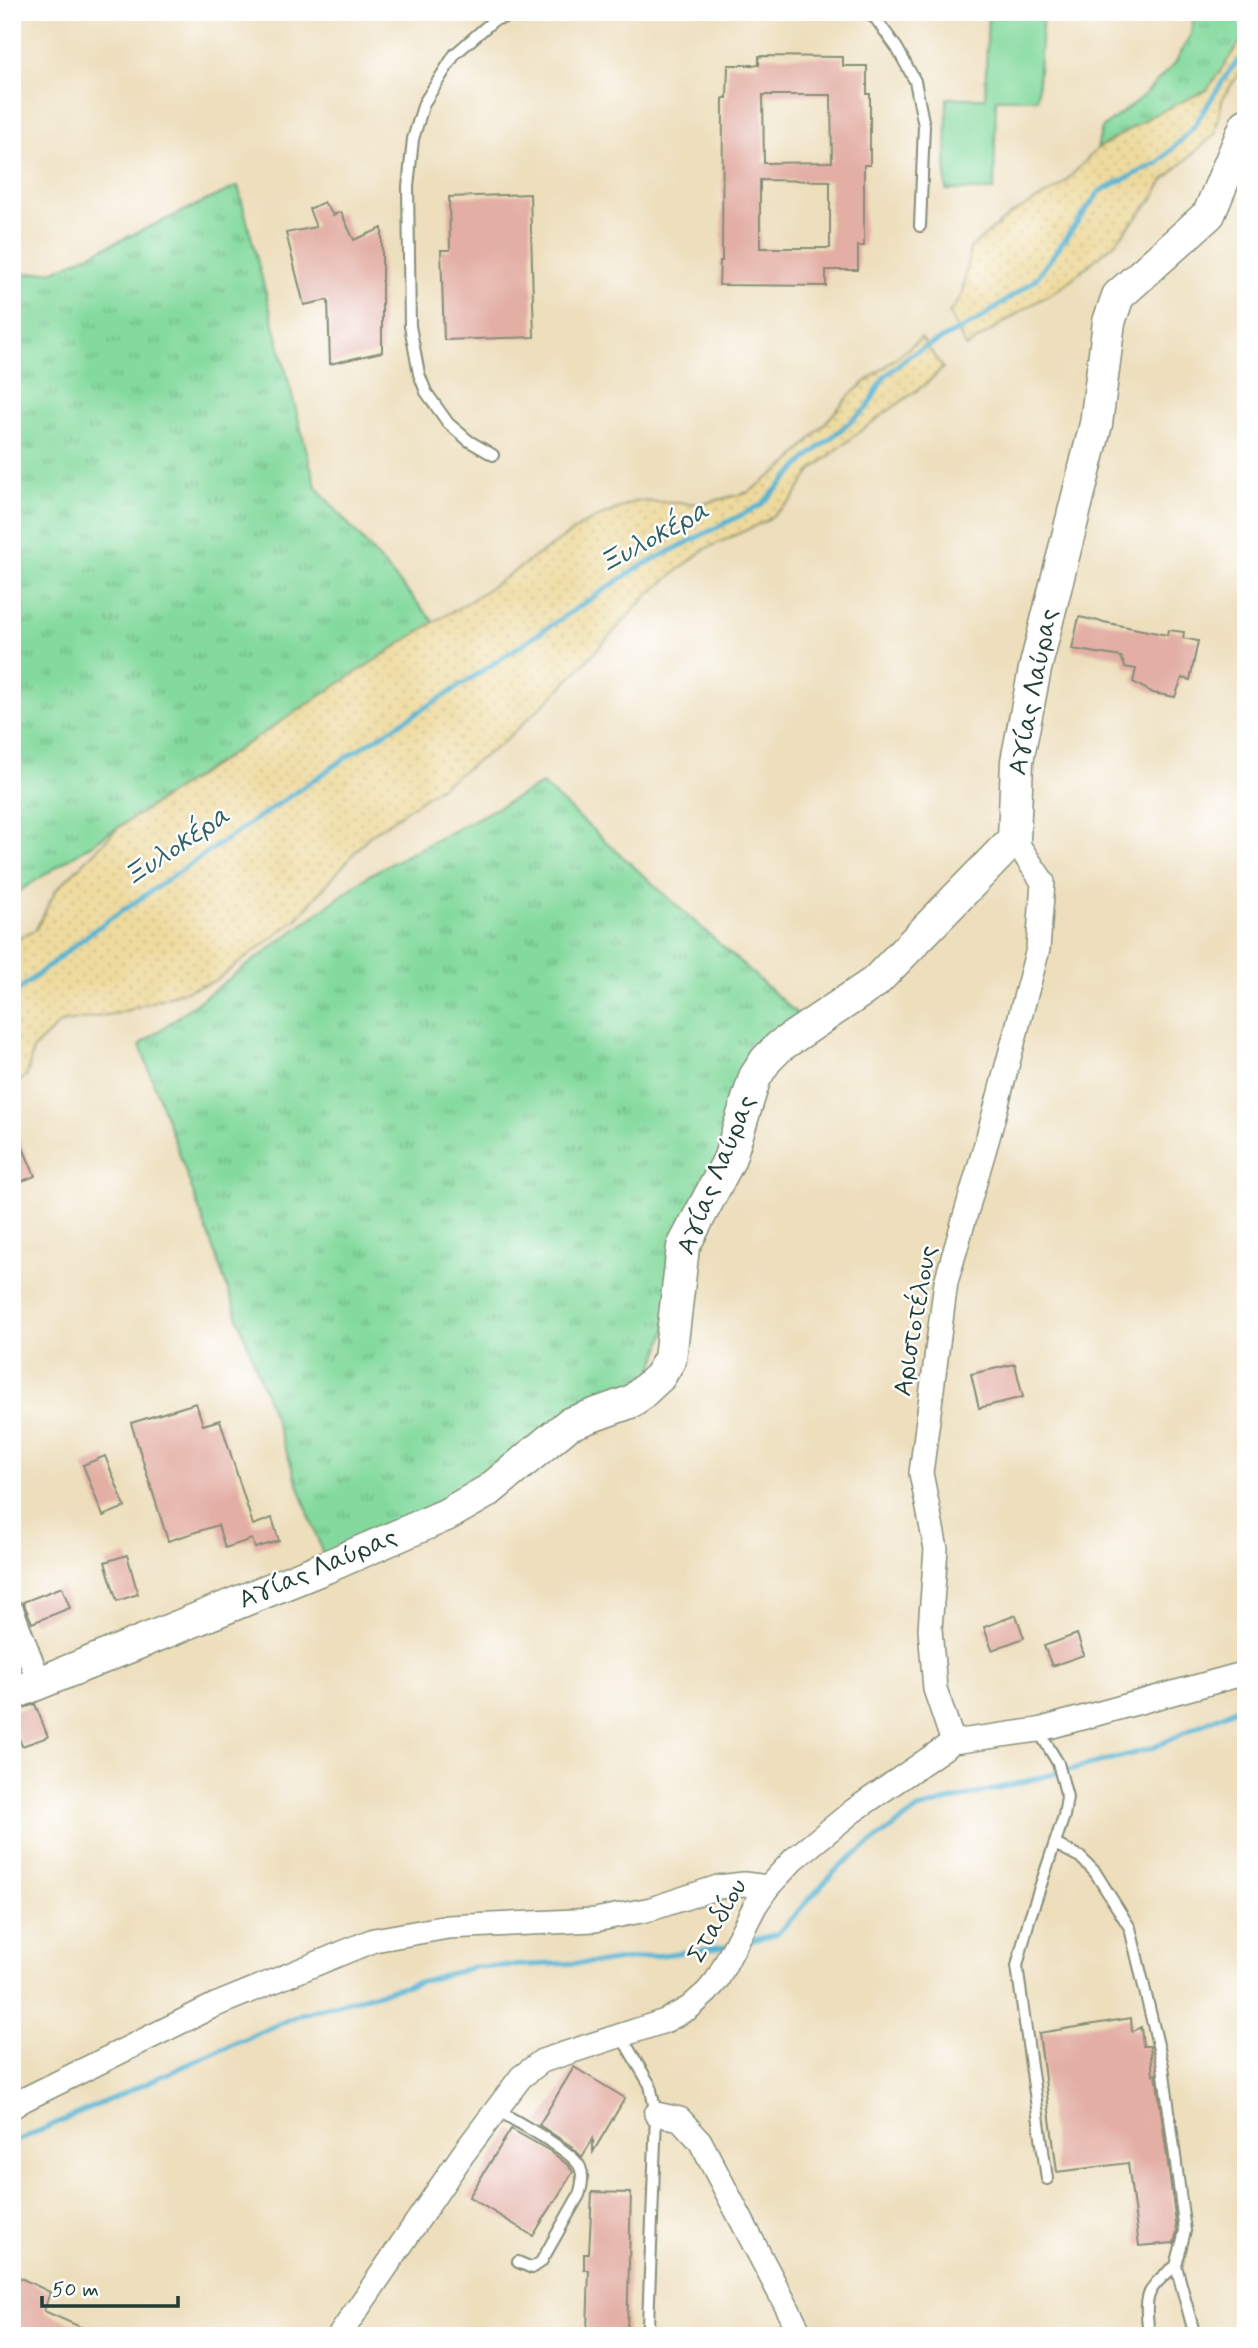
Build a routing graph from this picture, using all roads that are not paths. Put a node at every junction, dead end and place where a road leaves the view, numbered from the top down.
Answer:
1 (526, 12) edge
2 (866, 12) edge
3 (1246, 125) edge
4 (920, 226) dead end
5 (493, 455) dead end
6 (1014, 839) junction
7 (12, 1611) edge
8 (1246, 1673) edge
9 (26, 1689) edge
10 (1038, 1730) junction
11 (953, 1742) junction
12 (1055, 1844) junction
13 (768, 1887) junction
14 (621, 2036) junction
15 (12, 2107) edge
16 (496, 2109) junction
17 (656, 2114) junction
18 (1047, 2179) dead end
19 (518, 2262) dead end
20 (1175, 2266) junction
21 (339, 2336) edge
22 (654, 2336) edge
23 (802, 2336) edge
24 (1149, 2336) edge
25 (1195, 2336) edge

1 - 5 lane
2 - 4 lane
3 - 6 street, Αγίας Λαύρας
6 - 9 street, Αγίας Λαύρας
6 - 11 street, Αριστοτέλους
7 - 9 street
8 - 10 street, Σταδίου
10 - 11 street, Σταδίου
10 - 12 lane
11 - 13 street, Σταδίου
12 - 18 lane
12 - 20 lane
13 - 14 street, Σταδίου
13 - 15 street
14 - 16 street, Σταδίου
14 - 17 lane
16 - 19 lane
16 - 21 street, Σταδίου
17 - 22 lane
17 - 23 street
20 - 24 lane
20 - 25 lane

